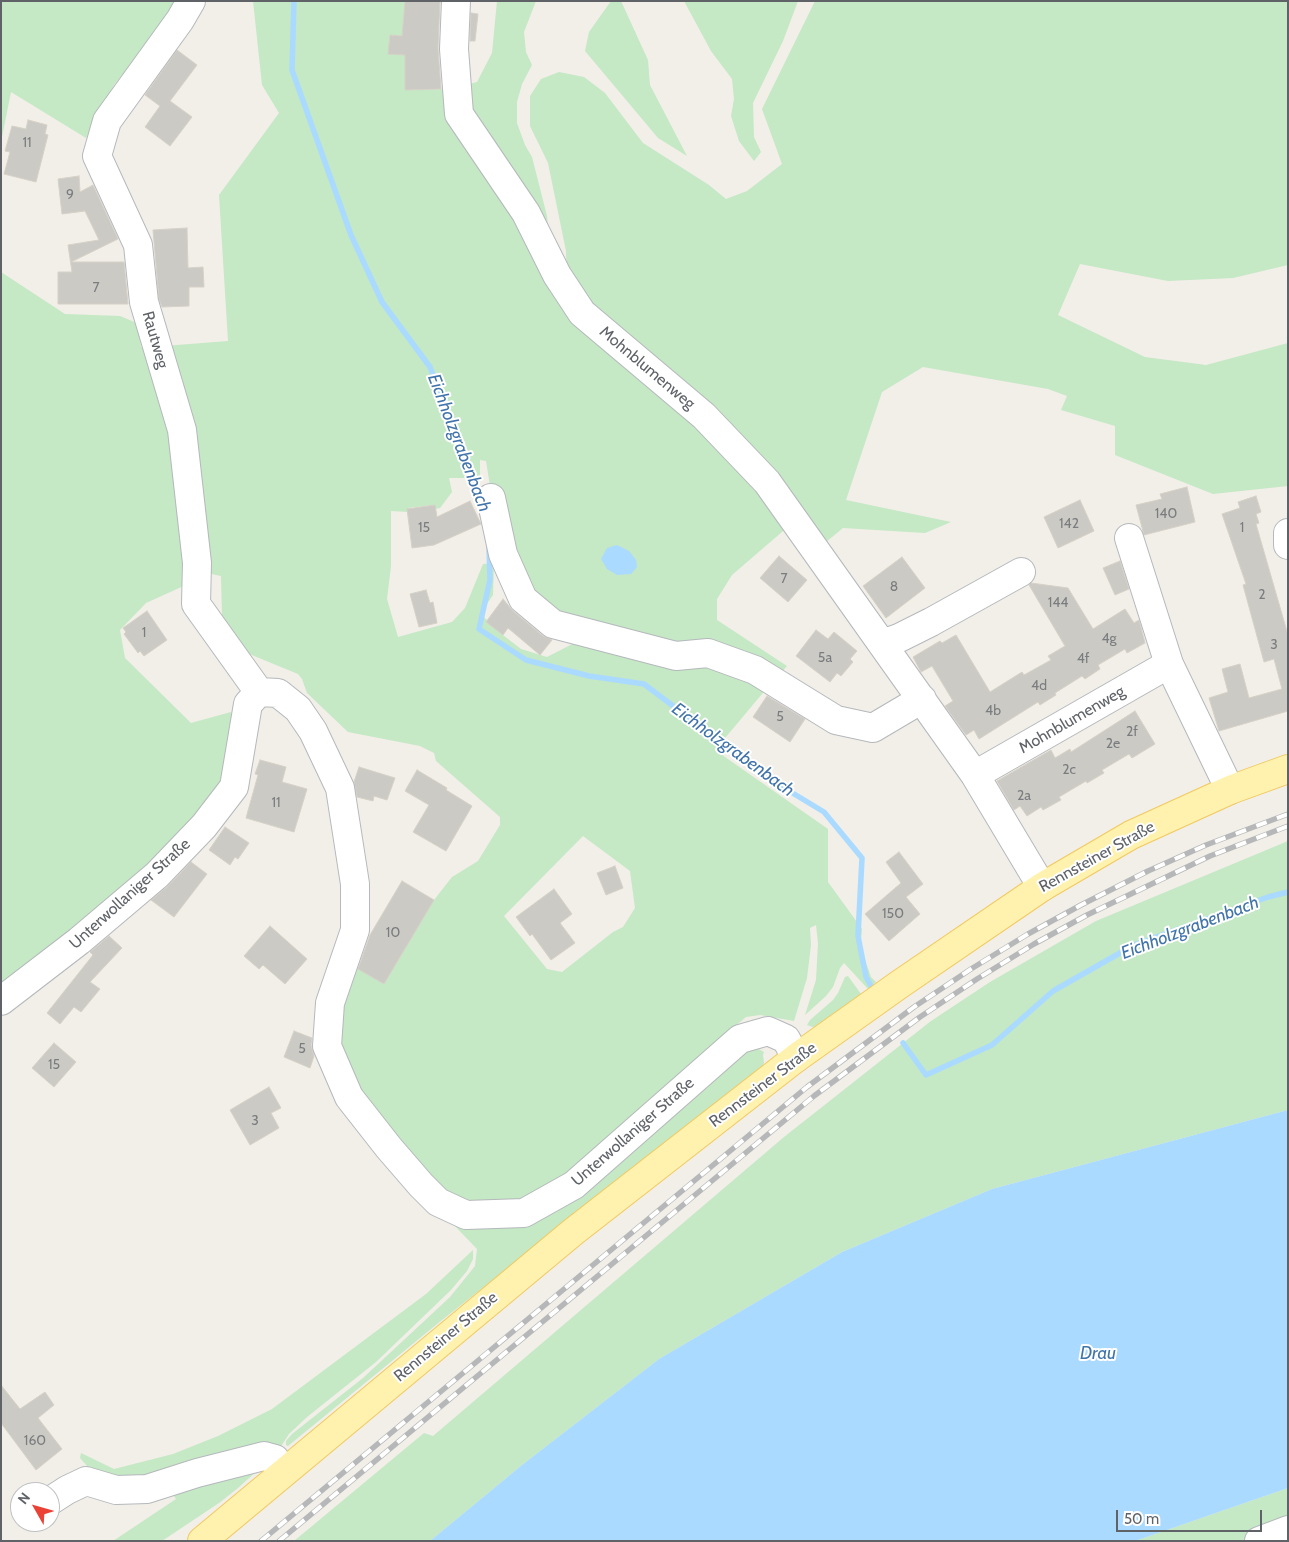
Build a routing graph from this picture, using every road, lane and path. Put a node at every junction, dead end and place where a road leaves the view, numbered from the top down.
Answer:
1 (191, 1) edge
2 (456, 1) edge
3 (491, 498) dead end
4 (1288, 533) edge
5 (1129, 538) dead end
6 (1288, 544) edge
7 (1021, 572) dead end
8 (882, 644) junction
9 (1169, 664) junction
10 (260, 692) junction
11 (922, 699) junction
12 (1288, 769) edge
13 (975, 775) junction
14 (1230, 790) junction
15 (1042, 887) junction
16 (1, 1001) edge
17 (796, 1058) junction
18 (283, 1472) junction
19 (60, 1495) edge
20 (1288, 1530) edge
21 (202, 1541) edge
22 (1259, 1541) edge

1 - 10 street, Rautweg
2 - 8 street, Mohnblumenweg
3 - 11 street
4 - 6 street
5 - 9 street
7 - 8 street
8 - 11 street, Mohnblumenweg
9 - 13 street, Mohnblumenweg
9 - 14 street
10 - 16 street, Unterwollaniger Straße
10 - 17 street, Unterwollaniger Straße
11 - 13 street, Mohnblumenweg
12 - 14 main road, Rennsteiner Straße
13 - 15 street, Mohnblumenweg
14 - 15 main road, Rennsteiner Straße
15 - 17 main road, Rennsteiner Straße
17 - 18 main road, Rennsteiner Straße
18 - 19 street
18 - 21 main road, Rennsteiner Straße
20 - 22 street

